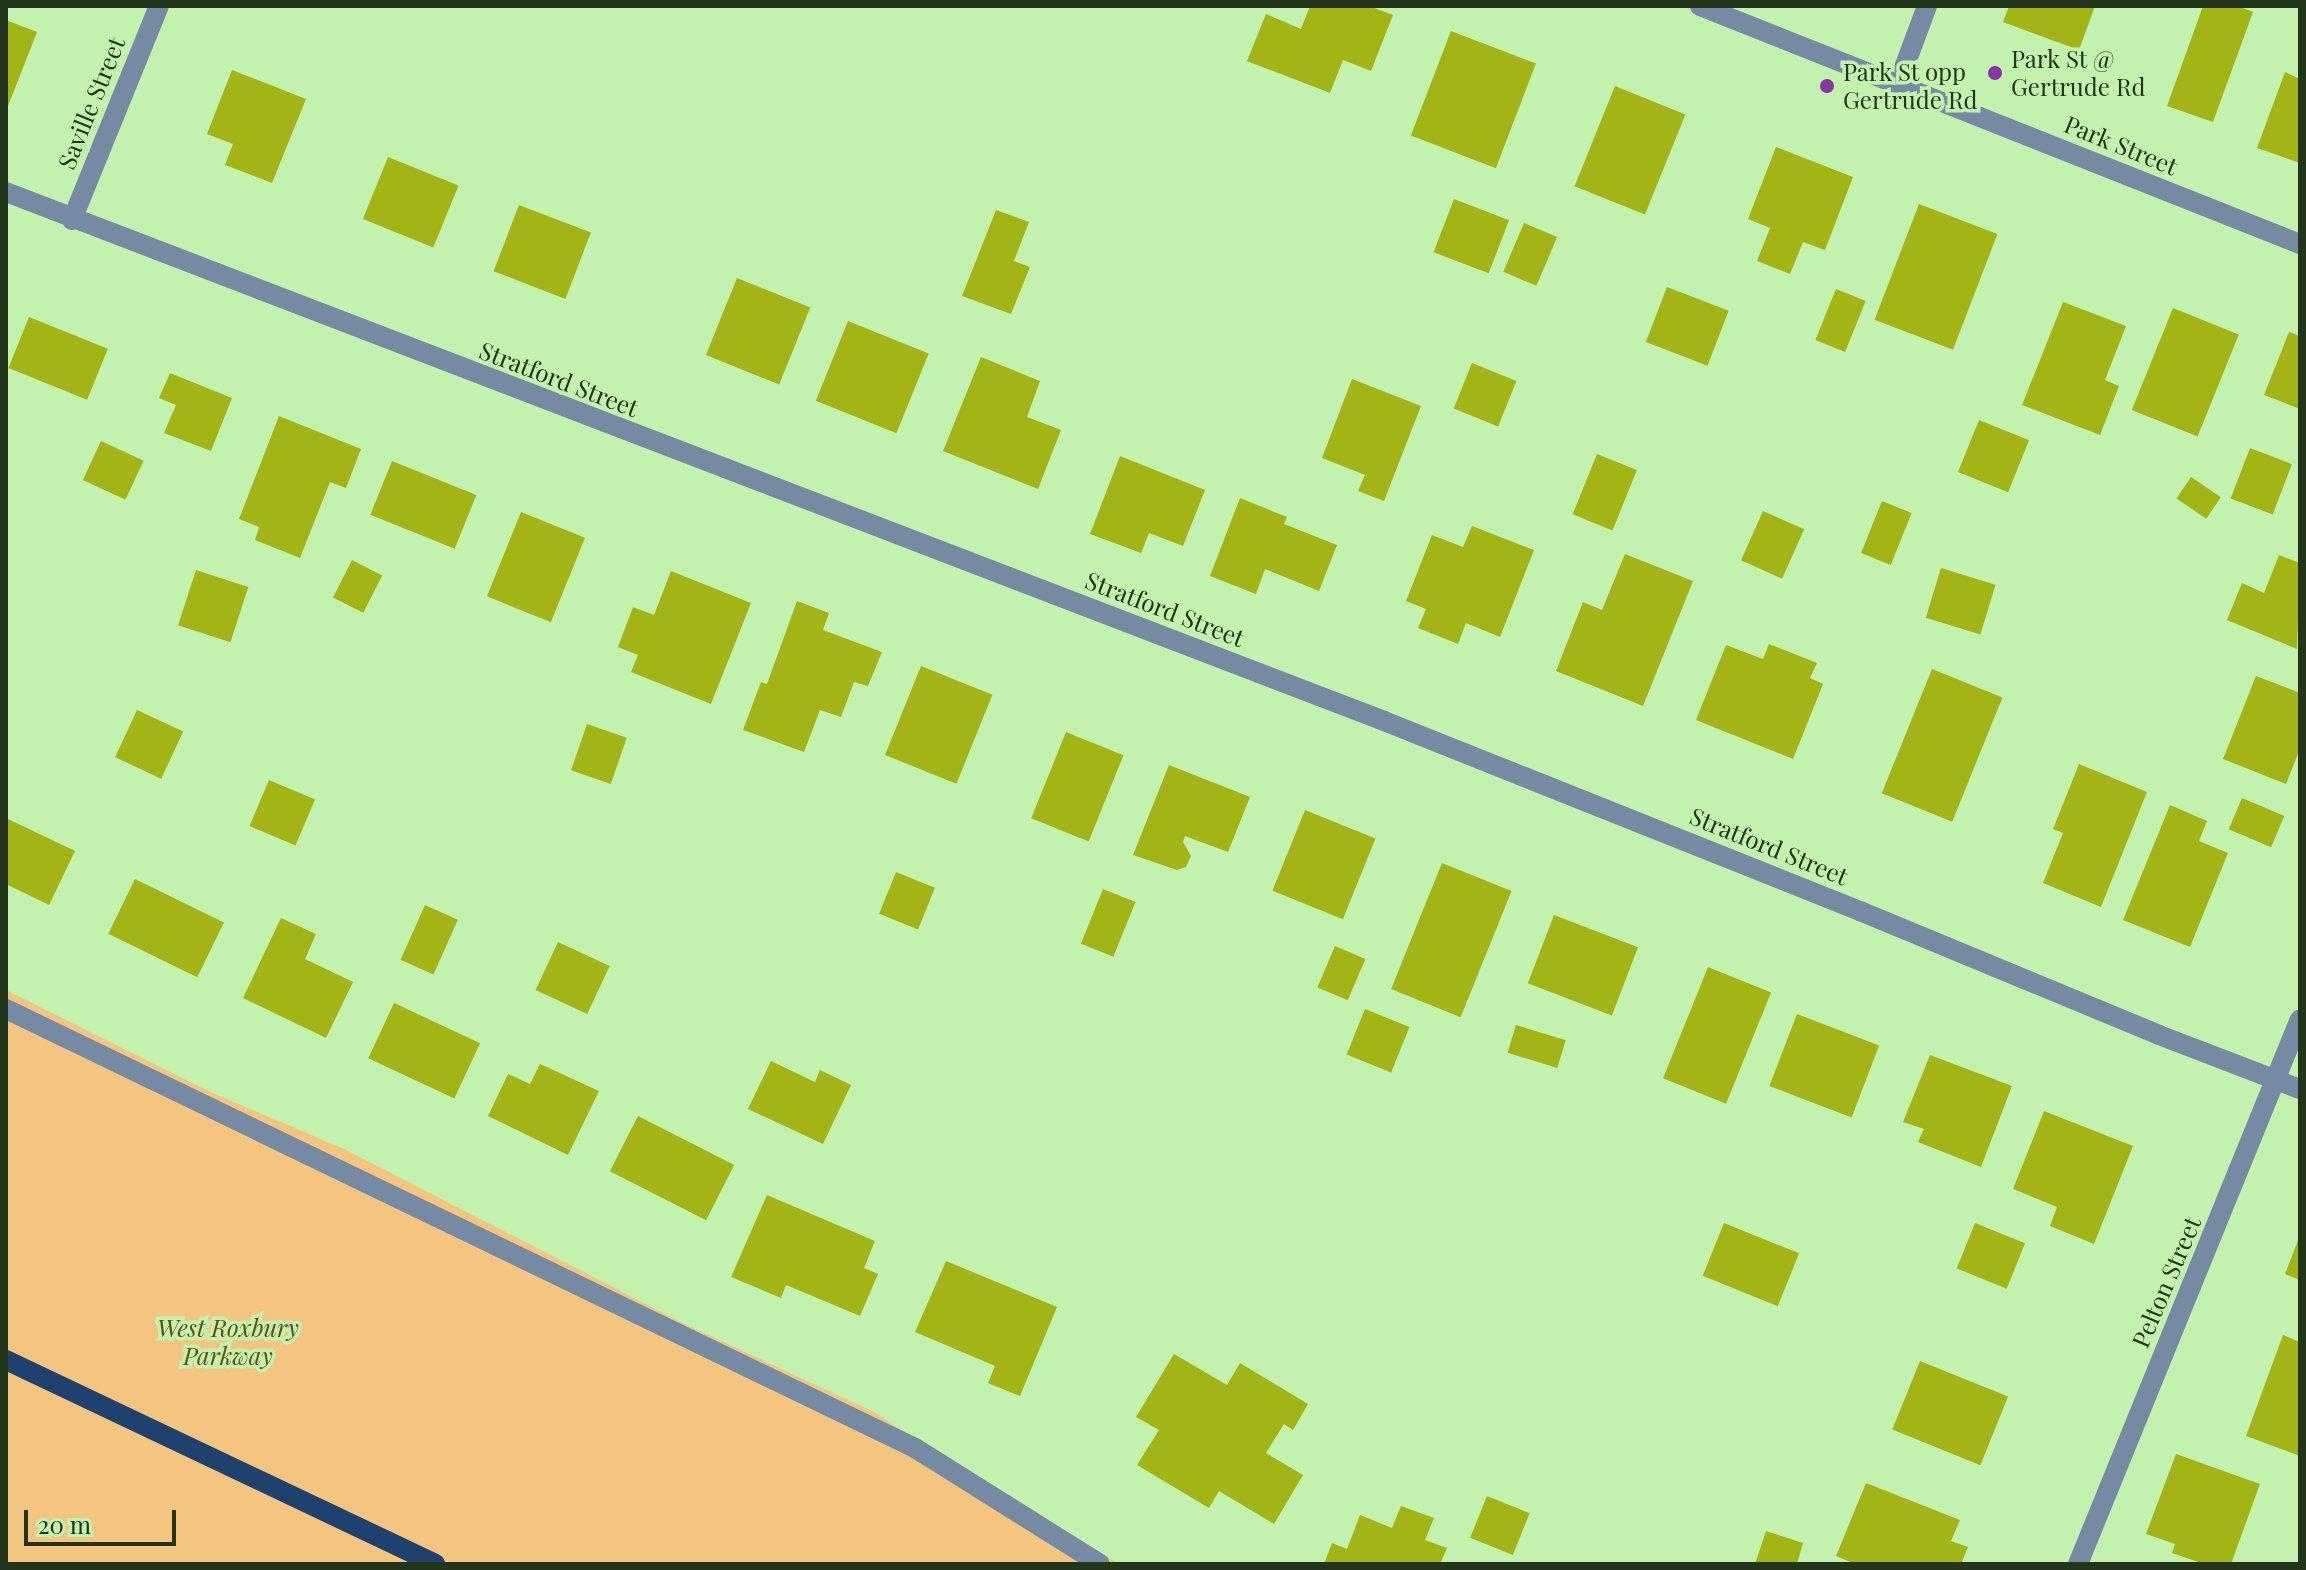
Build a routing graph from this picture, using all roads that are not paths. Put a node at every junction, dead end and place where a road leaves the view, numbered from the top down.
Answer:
1 (159, 6) edge
2 (1700, 6) edge
3 (1927, 6) edge
4 (1898, 84) junction
5 (6, 192) edge
6 (72, 220) junction
7 (2300, 244) edge
8 (6, 1009) edge
9 (2300, 1019) edge
10 (2278, 1080) junction
11 (2300, 1089) edge
12 (6, 1360) edge
13 (435, 1564) edge
14 (1100, 1564) edge
15 (2078, 1564) edge

1 - 6 street, Saville Street
2 - 4 street, Park Street
3 - 4 street
4 - 7 street, Park Street
5 - 6 street, Stratford Street
6 - 10 street, Stratford Street
8 - 14 street
9 - 10 street, Pelton Street
10 - 11 street, Stratford Street
10 - 15 street, Pelton Street
12 - 13 main road

